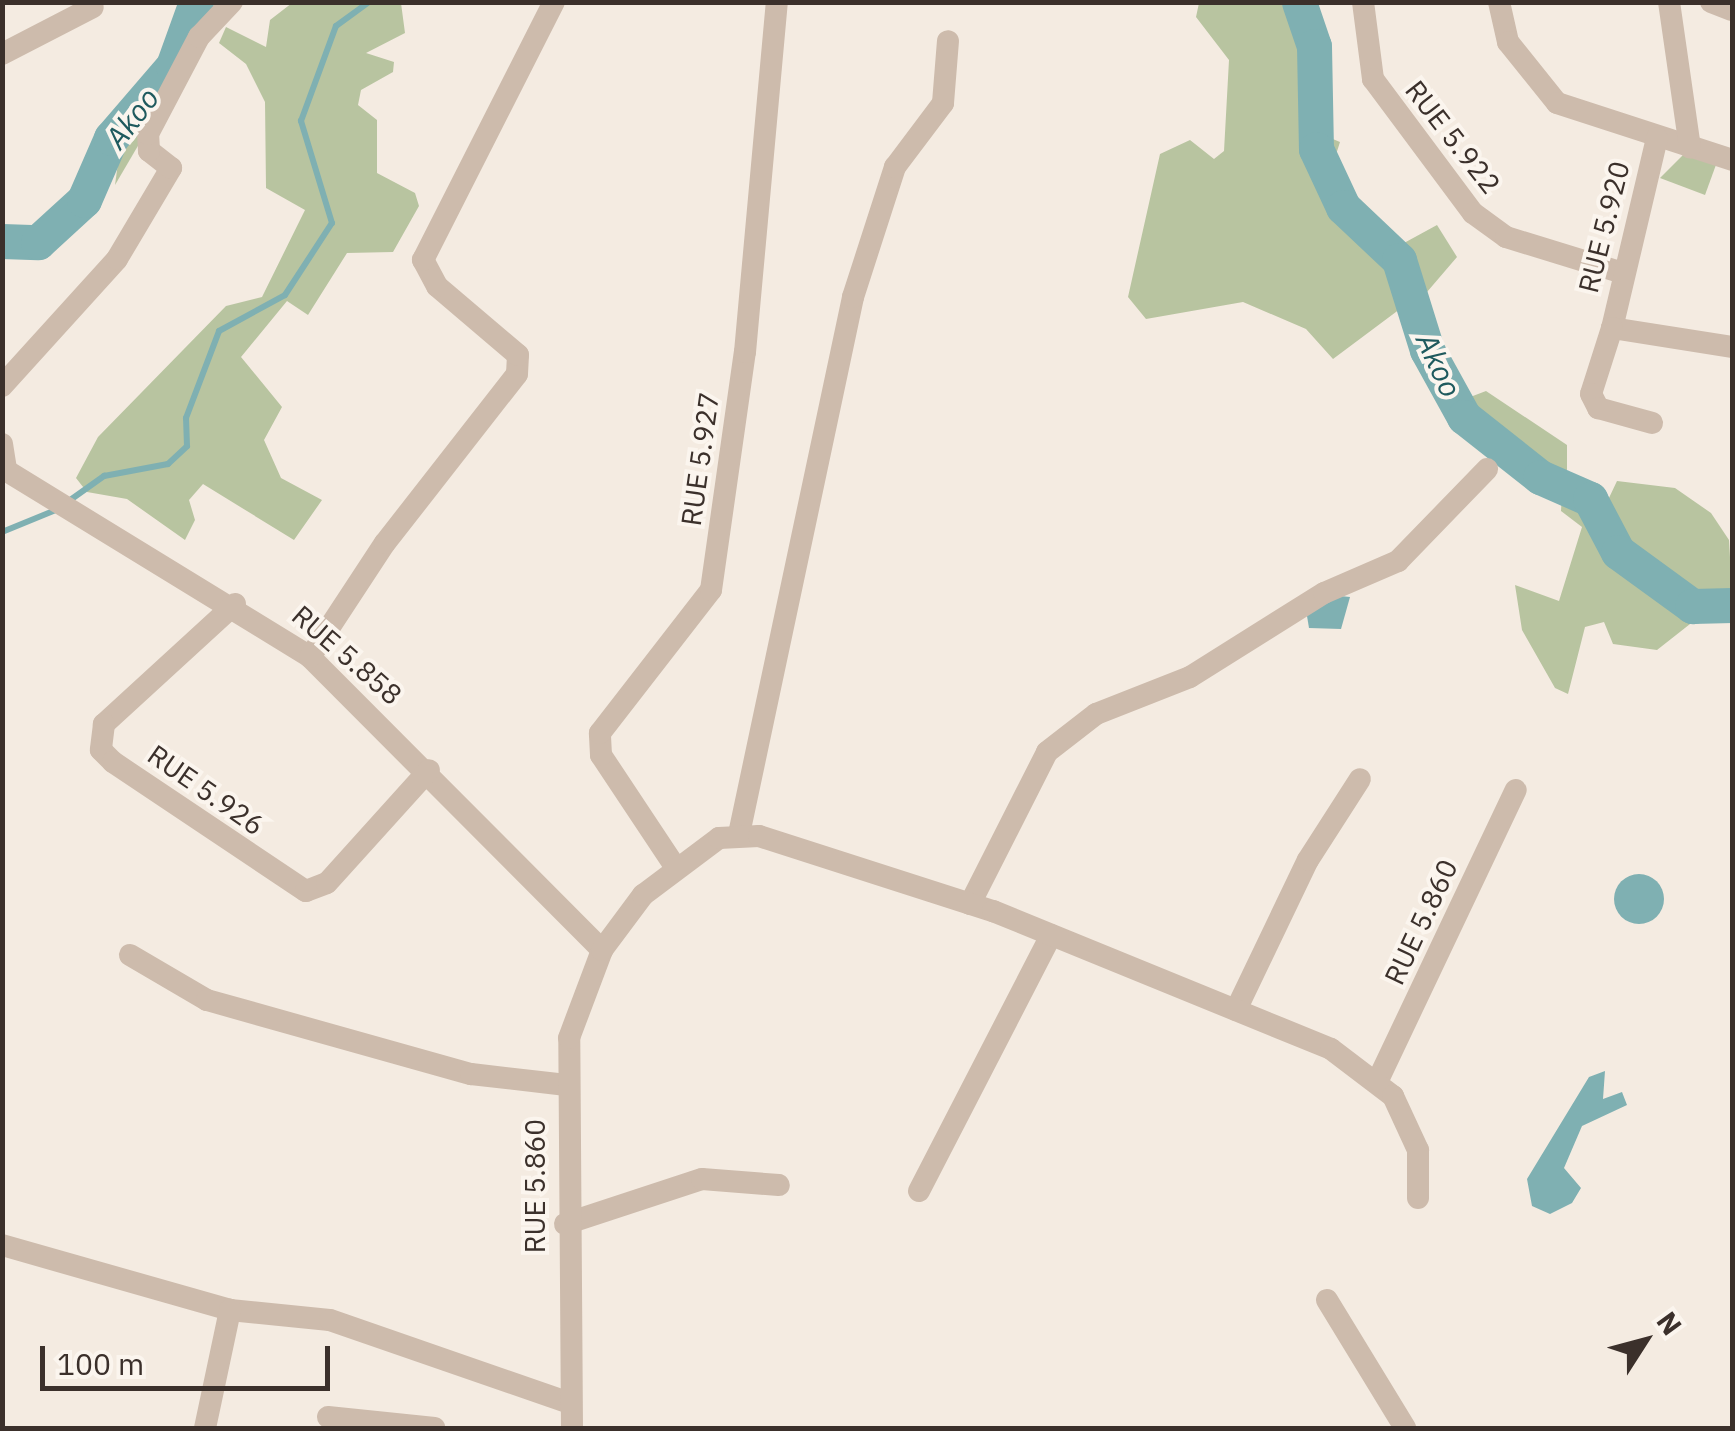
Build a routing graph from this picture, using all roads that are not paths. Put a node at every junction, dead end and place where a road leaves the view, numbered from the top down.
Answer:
1 (232, 2) edge
2 (554, 2) edge
3 (776, 2) edge
4 (1364, 2) edge
5 (1499, 2) edge
6 (1669, 2) edge
7 (1711, 2) edge
8 (94, 7) dead end
9 (1732, 10) edge
10 (948, 40) dead end
11 (2, 54) edge
12 (1657, 138) junction
13 (1690, 147) junction
14 (1732, 160) edge
15 (1620, 272) junction
16 (1612, 328) junction
17 (1732, 347) edge
18 (2, 386) edge
19 (1652, 423) dead end
20 (2, 444) edge
21 (4, 469) edge
22 (1487, 469) dead end
23 (235, 604) junction
24 (310, 657) junction
25 (429, 770) junction
26 (1360, 778) dead end
27 (1516, 790) dead end
28 (740, 834) junction
29 (674, 865) junction
30 (970, 904) junction
31 (1051, 935) junction
32 (602, 950) junction
33 (130, 955) dead end
34 (1236, 1010) junction
35 (1378, 1080) junction
36 (566, 1085) junction
37 (780, 1185) dead end
38 (919, 1191) dead end
39 (1418, 1198) dead end
40 (565, 1224) junction
41 (2, 1245) edge
42 (1327, 1300) dead end
43 (230, 1310) junction
44 (570, 1403) junction
45 (328, 1418) dead end
46 (205, 1428) edge
47 (434, 1428) edge
48 (572, 1428) edge
49 (1405, 1428) edge

1 - 18 street
2 - 24 street
3 - 29 street, RUE 5.927
4 - 15 street, RUE 5.922
5 - 12 street
6 - 13 street
7 - 9 street
8 - 11 street
10 - 28 street
12 - 13 street
12 - 15 street, RUE 5.920
13 - 14 street
15 - 16 street, RUE 5.920
16 - 17 street, RUE 5.920
16 - 19 street
20 - 21 street
21 - 23 street, RUE 5.858
22 - 30 street
23 - 24 street, RUE 5.858
23 - 25 street, RUE 5.926
24 - 25 street, RUE 5.858
25 - 32 street, RUE 5.858
26 - 34 street
27 - 35 street, RUE 5.860
28 - 29 street
28 - 30 street
29 - 32 street
30 - 31 street
31 - 34 street
31 - 38 street
32 - 36 street, RUE 5.860
33 - 36 street
34 - 35 street
35 - 39 street
36 - 40 street, RUE 5.860
37 - 40 street
40 - 44 street, RUE 5.860
41 - 43 street
42 - 49 street
43 - 44 street
43 - 46 street
44 - 48 street, RUE 5.860
45 - 47 street

